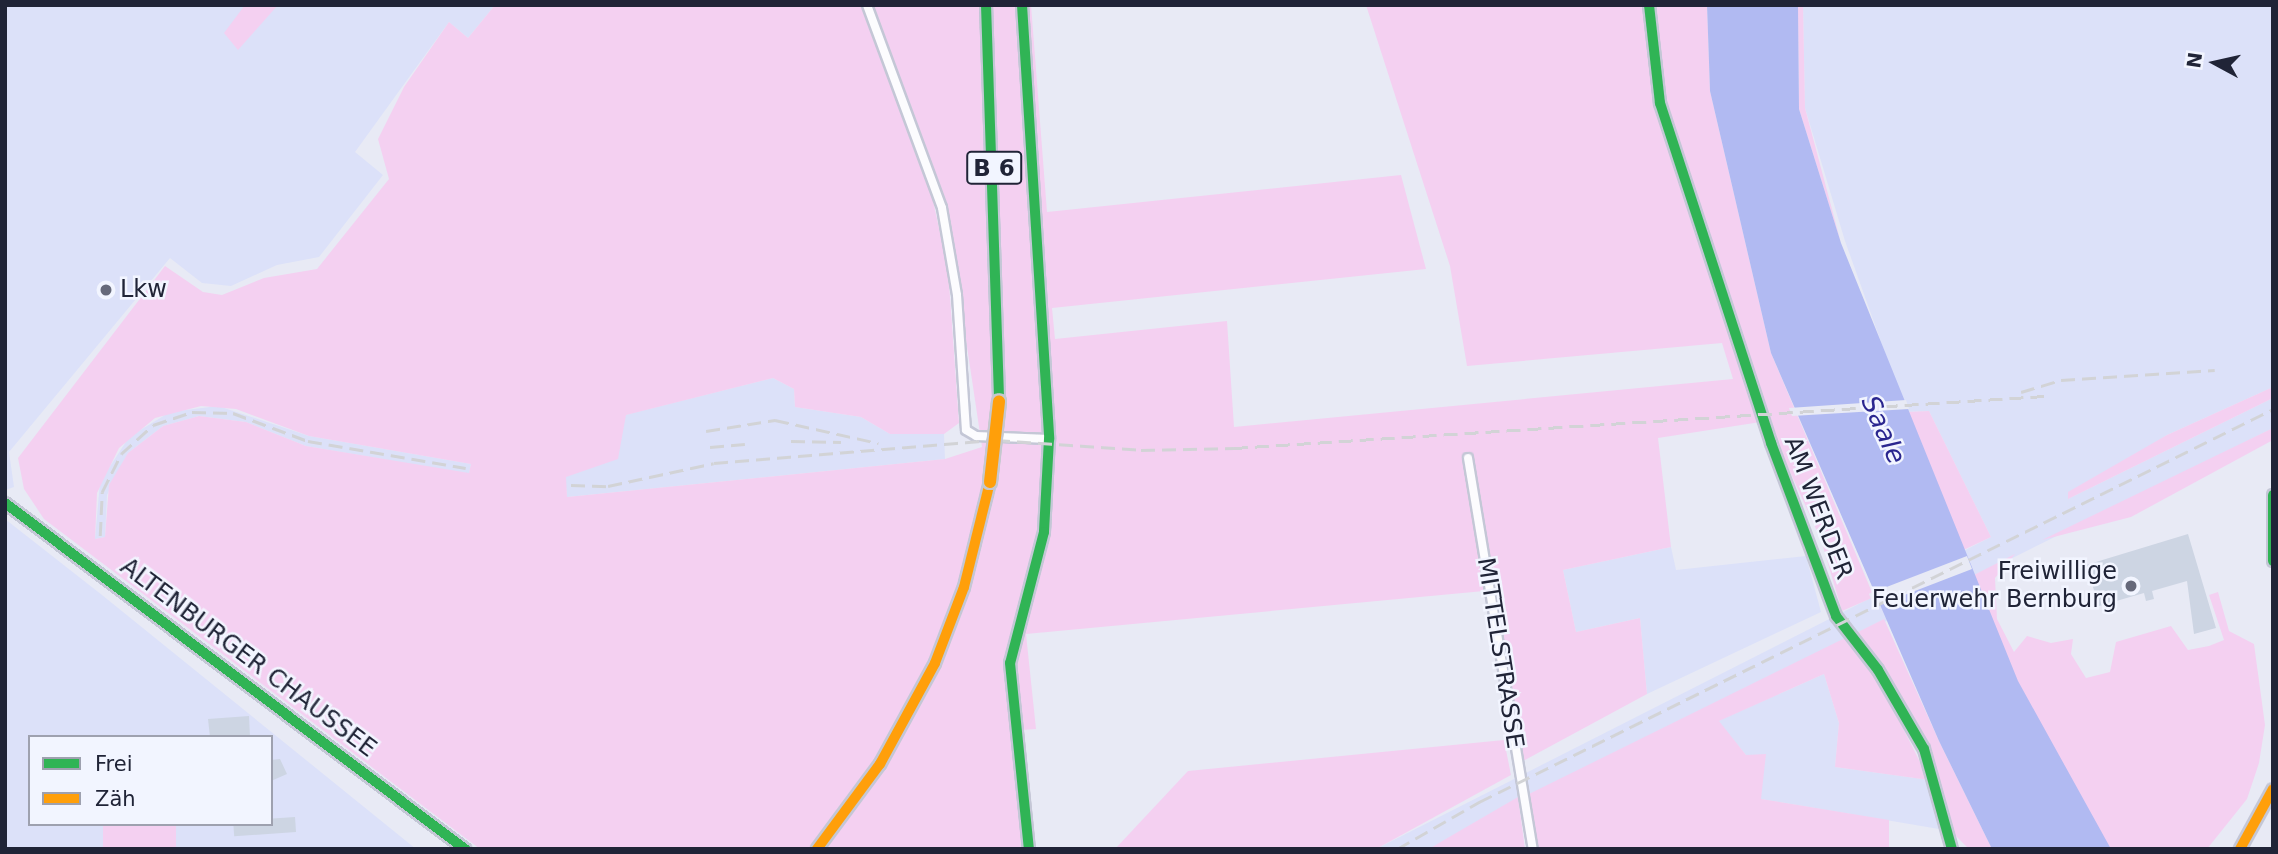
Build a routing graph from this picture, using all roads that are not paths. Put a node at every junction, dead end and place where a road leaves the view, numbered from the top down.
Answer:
1 (867, 5) edge
2 (986, 5) edge
3 (1022, 5) edge
4 (1649, 5) edge
5 (1049, 439) junction
6 (1468, 458) dead end
7 (2273, 495) edge
8 (5, 503) edge
9 (2273, 561) edge
10 (2273, 789) edge
11 (465, 849) edge
12 (817, 849) edge
13 (1029, 849) edge
14 (1532, 849) edge
15 (1952, 849) edge
16 (2240, 849) edge

1 - 5 street
2 - 12 street, B 6, bridge
3 - 5 street
4 - 15 street, AM WERDER
5 - 13 street
6 - 14 street, MITTELSTRASSE
7 - 9 street
8 - 11 street, ALTENBURGER CHAUSSEE
10 - 16 street

